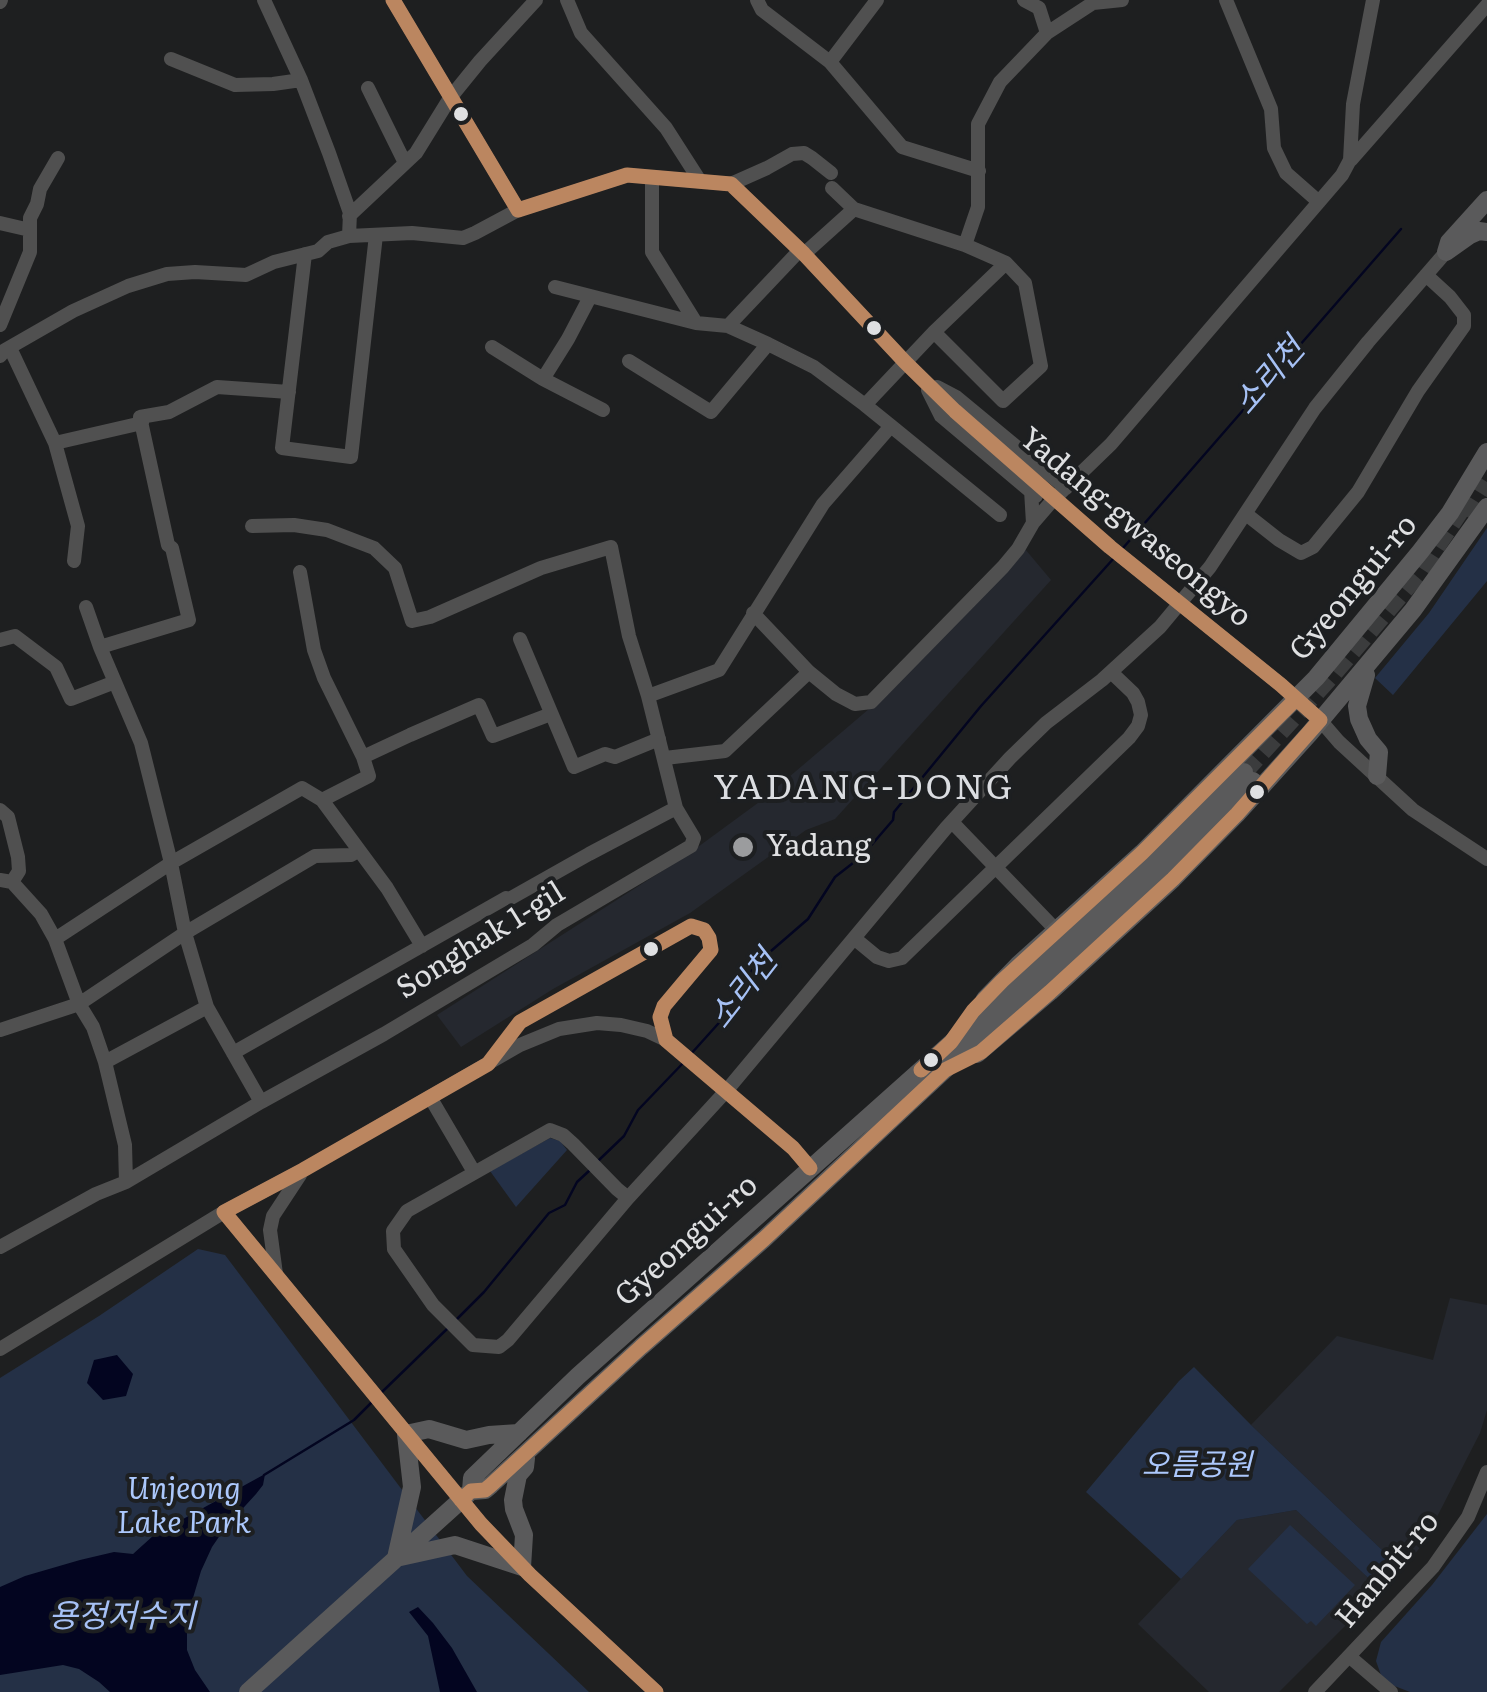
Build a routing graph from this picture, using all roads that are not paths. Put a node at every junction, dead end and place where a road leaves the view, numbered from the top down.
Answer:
1 (264, 0) edge
2 (393, 0) edge
3 (536, 0) edge
4 (567, 0) edge
5 (877, 0) edge
6 (1024, 0) edge
7 (1122, 0) edge
8 (1226, 0) edge
9 (1374, 0) edge
10 (1487, 2) edge
11 (763, 3) edge
12 (1047, 33) junction
13 (170, 59) dead end
14 (830, 62) junction
15 (302, 80) junction
16 (368, 88) dead end
17 (450, 98) junction
18 (58, 158) dead end
19 (1350, 160) junction
20 (405, 163) junction
21 (978, 171) junction
22 (652, 178) junction
23 (700, 181) junction
24 (731, 184) junction
25 (1487, 200) edge
26 (1319, 202) junction
27 (854, 209) junction
28 (518, 210) junction
29 (350, 216) junction
30 (0, 223) edge
31 (30, 230) junction
32 (1487, 232) edge
33 (376, 235) junction
34 (350, 236) junction
35 (965, 244) junction
36 (802, 252) junction
37 (1446, 252) junction
38 (305, 254) junction
39 (1006, 262) junction
40 (1426, 275) junction
41 (554, 287) dead end
42 (590, 296) junction
43 (696, 322) junction
44 (0, 326) edge
45 (728, 326) junction
46 (934, 332) junction
47 (768, 344) junction
48 (492, 347) dead end
49 (4, 348) edge
50 (629, 361) dead end
51 (905, 362) junction
52 (543, 379) junction
53 (923, 380) junction
54 (289, 392) junction
55 (865, 405) junction
56 (603, 410) dead end
57 (142, 424) junction
58 (890, 426) junction
59 (54, 444) junction
60 (1487, 452) edge
61 (1066, 488) junction
62 (1031, 490) junction
63 (1052, 500) junction
64 (1487, 507) tunnel mouth
65 (1246, 514) junction
66 (1000, 515) dead end
67 (1033, 524) junction
68 (252, 526) dead end
69 (74, 561) dead end
70 (300, 572) dead end
71 (86, 607) dead end
72 (753, 613) junction
73 (7, 638) edge
74 (520, 639) dead end
75 (100, 647) junction
76 (1369, 662) junction
77 (809, 672) junction
78 (1110, 672) junction
79 (115, 682) junction
80 (648, 696) junction
81 (1296, 699) junction
82 (552, 714) junction
83 (1320, 720) junction
84 (659, 739) junction
85 (363, 757) junction
86 (665, 758) junction
87 (1249, 774) junction
88 (1377, 776) junction
89 (322, 800) junction
90 (676, 808) junction
91 (0, 810) edge
92 (952, 822) junction
93 (358, 851) junction
94 (1487, 860) edge
95 (171, 863) junction
96 (998, 867) junction
97 (6, 881) edge
98 (1056, 931) junction
99 (185, 933) junction
100 (854, 938) junction
101 (55, 940) junction
102 (422, 946) junction
103 (79, 1004) junction
104 (207, 1007) junction
105 (0, 1030) edge
106 (952, 1042) junction
107 (233, 1053) junction
108 (104, 1062) junction
109 (726, 1090) junction
110 (430, 1097) junction
111 (261, 1102) junction
112 (810, 1168) junction
113 (303, 1170) junction
114 (474, 1172) junction
115 (126, 1182) junction
116 (622, 1193) junction
117 (224, 1212) junction
118 (0, 1247) edge
119 (276, 1275) junction
120 (0, 1349) edge
121 (401, 1428) junction
122 (519, 1434) junction
123 (526, 1452) junction
124 (1487, 1472) edge
125 (466, 1495) junction
126 (396, 1558) junction
127 (522, 1567) junction
128 (1350, 1657) junction
129 (248, 1692) edge
130 (656, 1692) edge
131 (1315, 1692) edge
132 (1391, 1692) edge

1 - 15 street
2 - 17 street
3 - 17 street
4 - 23 street
5 - 14 street
6 - 12 street
7 - 12 street
8 - 26 street
9 - 19 street
10 - 19 street
11 - 14 street
12 - 21 street
13 - 15 street
14 - 21 street
15 - 29 street
16 - 20 street
17 - 20 street
17 - 28 street
18 - 31 street
19 - 26 street
20 - 29 street
21 - 35 street
22 - 23 street
22 - 28 street
22 - 43 street
23 - 24 street
24 - 27 street
24 - 36 street
25 - 37 main road
26 - 61 street
27 - 35 street
27 - 36 street
28 - 33 street
29 - 34 street
30 - 31 street
31 - 44 street
32 - 37 main road
33 - 34 street
33 - 54 street
34 - 38 street
35 - 39 street
36 - 45 street
36 - 51 street
37 - 40 street
38 - 49 street
38 - 54 street
39 - 46 street
39 - 46 street
40 - 65 street
40 - 65 street
41 - 42 street
42 - 43 street
42 - 52 street
43 - 45 street
45 - 47 street
46 - 51 street
47 - 50 street
47 - 55 street
48 - 52 street
49 - 59 street
51 - 53 street
51 - 55 street
52 - 56 street
53 - 61 street
53 - 62 street
53 - 81 street, Yadang-gwaseongyo
54 - 57 street
55 - 58 street
57 - 59 street
57 - 75 street
58 - 66 street
58 - 72 street
59 - 69 street
60 - 81 main road, Gyeongui-ro
61 - 63 street
62 - 63 street
62 - 67 street
63 - 67 street
64 - 76 main road, Gyeongui-ro
65 - 78 street
67 - 77 street
68 - 80 street, Songhak 1-gil
70 - 85 street
71 - 75 street
72 - 77 street
72 - 80 street
73 - 79 street
74 - 82 street
75 - 79 street
76 - 83 main road, Gyeongui-ro
76 - 88 main road
77 - 86 street
78 - 92 street
78 - 96 street
79 - 95 street
80 - 84 street, Songhak 1-gil
81 - 83 street, Yadang-gwaseongyo
81 - 87 main road, Gyeongui-ro
82 - 84 street
82 - 85 street
83 - 87 main road, Gyeongui-ro
83 - 88 street, Yadang-gwaseongyo
84 - 86 street, Songhak 1-gil
85 - 89 street
86 - 90 street, Songhak 1-gil
87 - 98 main road, Gyeongui-ro
87 - 106 main road, Gyeongui-ro
87 - 123 main road, Gyeongui-ro
88 - 94 street, Yadang-gwaseongyo
89 - 93 street, Songhak 1-gil
89 - 95 street
90 - 102 street, Songhak 1-gil
90 - 111 street, Songhak 1-gil
91 - 97 street
92 - 96 street
92 - 100 street
93 - 99 street
93 - 102 street, Songhak 1-gil
95 - 99 street
95 - 101 street
96 - 98 street
96 - 100 street
97 - 101 street
98 - 106 main road, Gyeongui-ro
99 - 103 street
99 - 104 street
100 - 109 street
101 - 103 street
102 - 107 street, Songhak 1-gil
103 - 105 street
103 - 108 street
104 - 107 street
104 - 108 street
106 - 112 main road, Gyeongui-ro
107 - 111 street
108 - 115 street
109 - 110 street
109 - 112 street
109 - 116 street
110 - 113 street
110 - 114 street
111 - 115 street, Songhak 1-gil
112 - 122 main road, Gyeongui-ro
113 - 117 street
113 - 119 street
114 - 116 street
114 - 116 street
115 - 118 street, Songhak 1-gil
117 - 119 street
117 - 120 street
119 - 121 street
121 - 122 main road
121 - 125 street
121 - 126 main road
122 - 125 main road, Gyeongui-ro
123 - 125 main road, Gyeongui-ro
123 - 127 main road
124 - 128 street, Hanbit-ro
125 - 126 main road, Gyeongui-ro
125 - 127 street
126 - 127 main road
126 - 129 main road, Gyeongui-ro
127 - 130 street
128 - 131 street, Hanbit-ro
128 - 132 street

